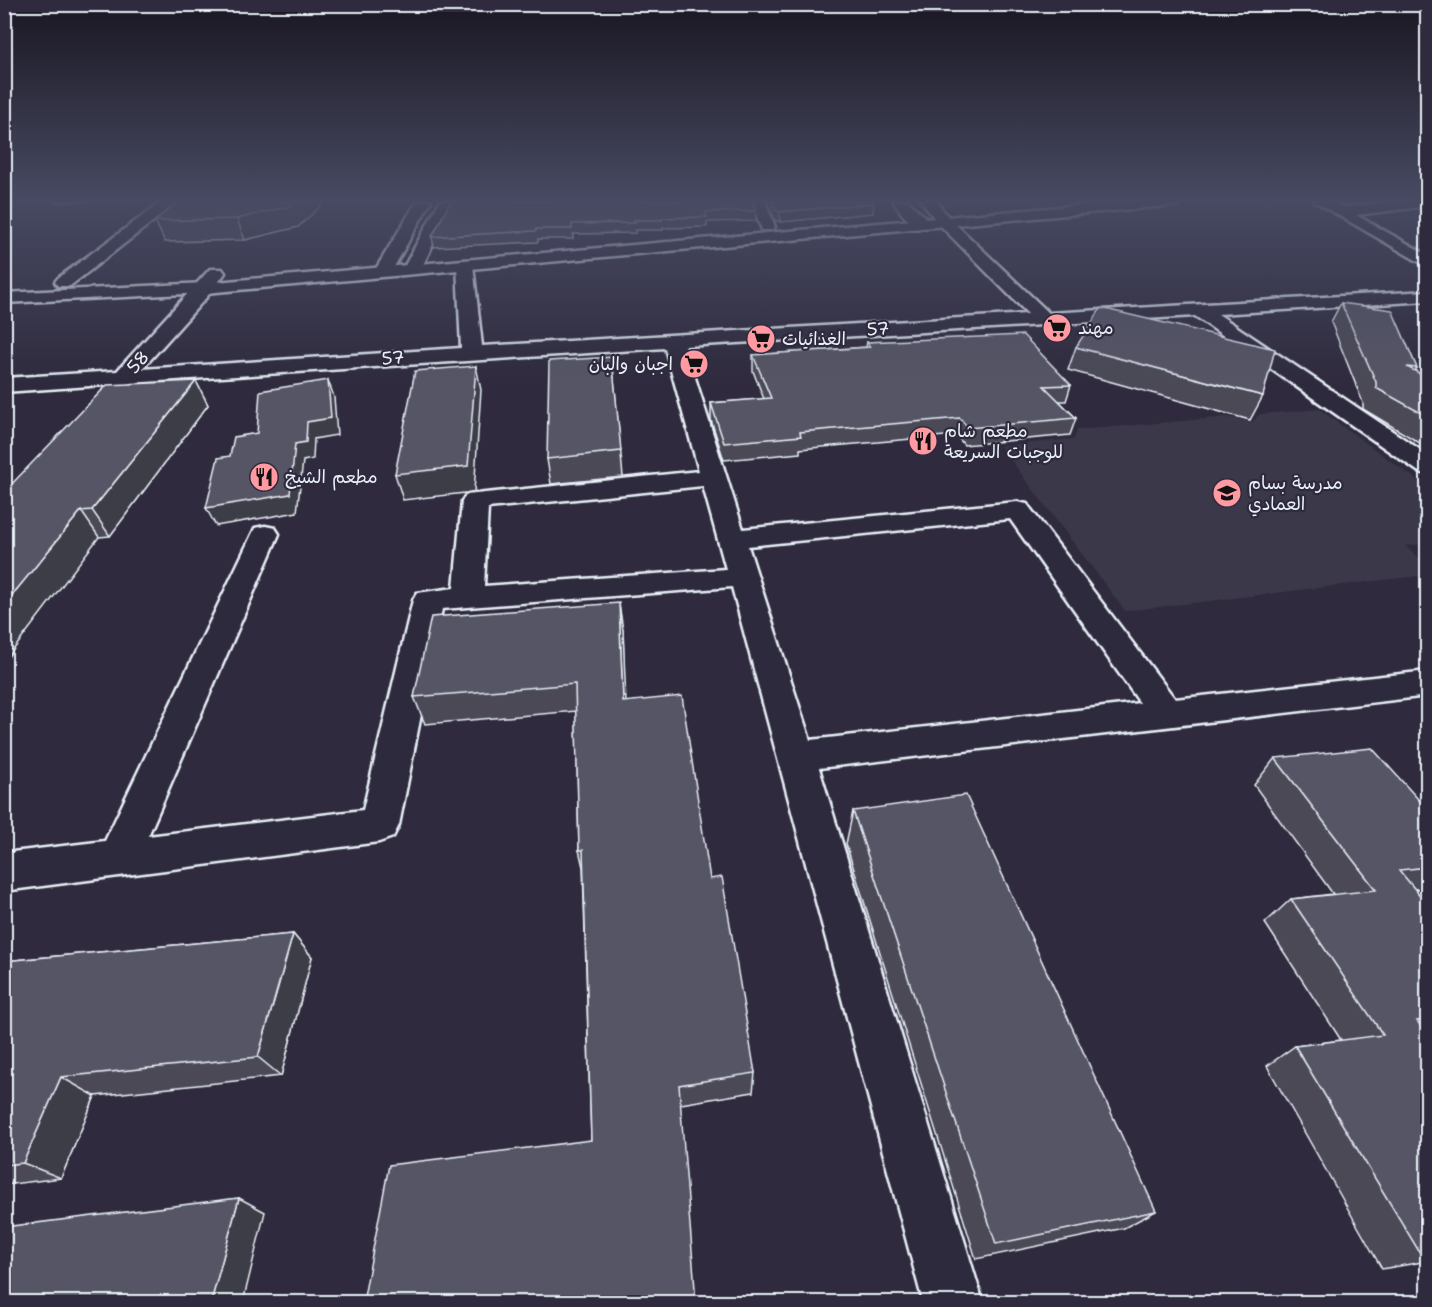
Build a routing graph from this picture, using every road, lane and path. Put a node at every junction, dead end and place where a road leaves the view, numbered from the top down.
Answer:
1 (91, 262) edge
2 (388, 262) edge
3 (434, 262) edge
4 (491, 262) edge
5 (987, 262) edge
6 (415, 264) junction
7 (465, 265) junction
8 (386, 266) junction
9 (210, 281) junction
10 (64, 282) junction
11 (4, 285) edge
12 (1428, 296) edge
13 (4, 298) edge
14 (1199, 310) junction
15 (1044, 319) junction
16 (673, 341) junction
17 (472, 353) junction
18 (125, 376) junction
19 (4, 385) edge
20 (101, 401) edge
21 (1428, 467) edge
22 (713, 477) junction
23 (265, 534) dead end
24 (732, 539) junction
25 (744, 577) junction
26 (468, 597) junction
27 (1428, 683) edge
28 (1167, 714) junction
29 (797, 756) junction
30 (118, 858) junction
31 (4, 872) edge
32 (953, 1302) edge

1 - 10 street
2 - 8 street
3 - 6 street
4 - 7 street
5 - 15 street
6 - 7 street
6 - 8 street
7 - 17 street
8 - 9 street
9 - 10 street
9 - 13 street
9 - 18 street, 58
10 - 11 street
12 - 14 street, 57
14 - 15 street, 57
14 - 21 street
15 - 16 street, 57
16 - 17 street, 57
16 - 22 street
17 - 18 street, 57
18 - 19 street, 57
18 - 20 street, 58
22 - 24 street
22 - 26 street
23 - 30 street
24 - 25 street
24 - 28 street
25 - 26 street
25 - 29 street
26 - 30 street
27 - 28 street
28 - 29 street
29 - 32 street
30 - 31 street

